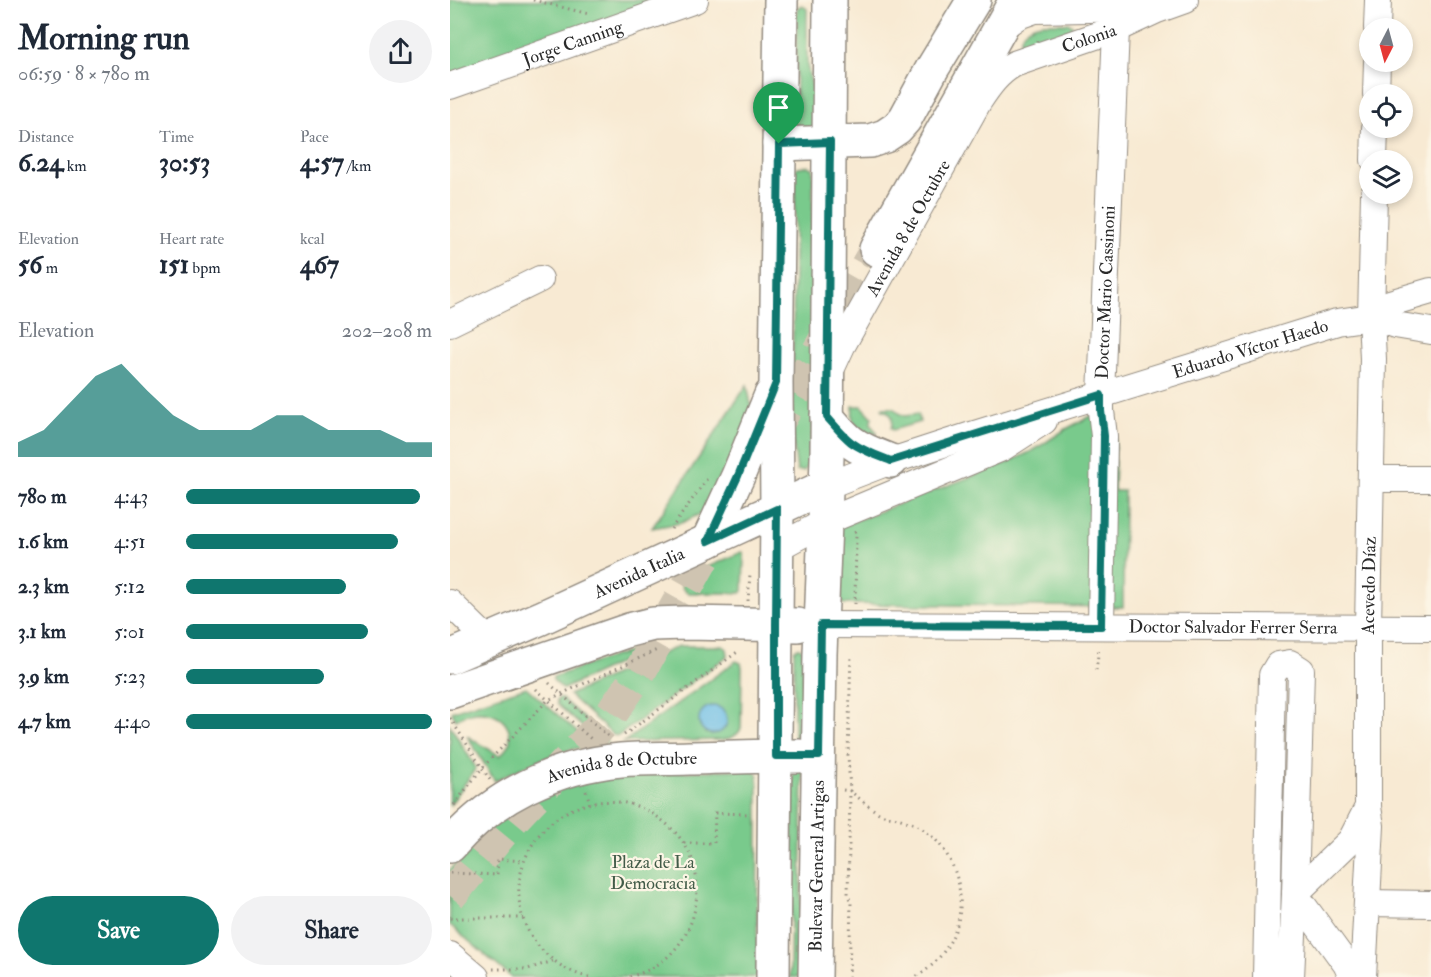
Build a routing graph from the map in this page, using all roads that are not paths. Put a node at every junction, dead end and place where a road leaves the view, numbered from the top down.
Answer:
1 (696, 0) edge
2 (781, 0) edge
3 (808, 0) edge
4 (830, 0) edge
5 (974, 0) edge
6 (1016, 0) edge
7 (1185, 0) edge
8 (1378, 0) edge
9 (1157, 10) junction
10 (996, 15) edge
11 (1377, 18) edge
12 (1116, 29) junction
13 (995, 78) joint
14 (450, 86) edge
15 (829, 100) junction
16 (830, 142) junction
17 (779, 144) junction
18 (1374, 204) edge
19 (867, 244) tunnel mouth
20 (540, 279) dead end
21 (1431, 291) edge
22 (1371, 317) junction
23 (450, 323) edge
24 (1431, 331) edge
25 (827, 381) junction
26 (776, 383) junction
27 (1101, 395) junction
28 (1066, 406) junction
29 (827, 417) junction
30 (891, 461) junction
31 (1371, 479) junction
32 (1431, 479) edge
33 (826, 486) junction
34 (777, 509) junction
35 (839, 525) junction
36 (708, 541) junction
37 (777, 548) junction
38 (450, 603) edge
39 (776, 625) junction
40 (821, 625) junction
41 (1101, 626) junction
42 (1368, 627) junction
43 (1431, 628) edge
44 (489, 641) junction
45 (450, 657) edge
46 (450, 692) edge
47 (776, 756) junction
48 (818, 771) junction
49 (1368, 807) junction
50 (450, 846) edge
51 (1295, 894) junction
52 (1367, 903) junction
53 (1431, 904) edge
54 (773, 977) edge
55 (814, 977) edge
56 (1266, 977) edge
57 (1291, 977) edge
58 (1352, 977) edge
59 (1363, 977) edge

1 - 14 street, Jorge Canning
2 - 17 main road
3 - 15 main road
4 - 15 main road, Bulevar General Artigas
5 - 16 main road
6 - 10 main road, Avenida 8 de Octubre
7 - 9 street, Colonia
8 - 11 street
9 - 10 street, Avenida 8 de Octubre
9 - 12 street, Colonia
10 - 19 main road, Avenida 8 de Octubre
12 - 13 street, Colonia
12 - 27 street, Doctor Mario Cassinoni
13 - 25 street, Avenida 8 de Octubre
15 - 16 main road, Bulevar General Artigas
16 - 17 main road
16 - 25 main road, Bulevar General Artigas
17 - 26 main road
18 - 22 street, Acevedo Díaz
20 - 23 street
21 - 22 street, Eduardo Víctor Haedo
22 - 24 street
22 - 27 street, Eduardo Víctor Haedo
22 - 31 street, Acevedo Díaz
25 - 29 main road, Bulevar General Artigas
26 - 34 main road
26 - 36 main road
27 - 28 street, Eduardo Víctor Haedo
27 - 41 street, Doctor Mario Cassinoni
28 - 30 street, Eduardo Víctor Haedo
28 - 35 street, Eduardo Víctor Haedo
29 - 30 main road
29 - 33 main road, Bulevar General Artigas
30 - 33 street, Eduardo Víctor Haedo
31 - 32 street
31 - 42 street, Acevedo Díaz
33 - 34 main road, Avenida Italia
33 - 35 main road, Bulevar General Artigas
34 - 36 main road, Avenida Italia
34 - 37 main road
35 - 37 street, Eduardo Víctor Haedo
35 - 40 main road, Bulevar General Artigas
36 - 44 main road, Avenida Italia
37 - 39 main road
38 - 44 street
39 - 40 main road
39 - 46 main road
39 - 47 main road
40 - 41 street, Doctor Salvador Ferrer Serra
40 - 48 main road, Bulevar General Artigas
41 - 42 street, Doctor Salvador Ferrer Serra
42 - 43 street, Doctor Salvador Ferrer Serra
42 - 49 street, Acevedo Díaz
44 - 45 main road, Avenida Italia
47 - 48 main road, Avenida 8 de Octubre
47 - 50 main road, Avenida 8 de Octubre
47 - 54 main road
48 - 55 main road, Bulevar General Artigas
49 - 51 street
49 - 52 street, Acevedo Díaz
51 - 56 street
51 - 57 street
51 - 58 street
52 - 53 street
52 - 59 street, Acevedo Díaz

